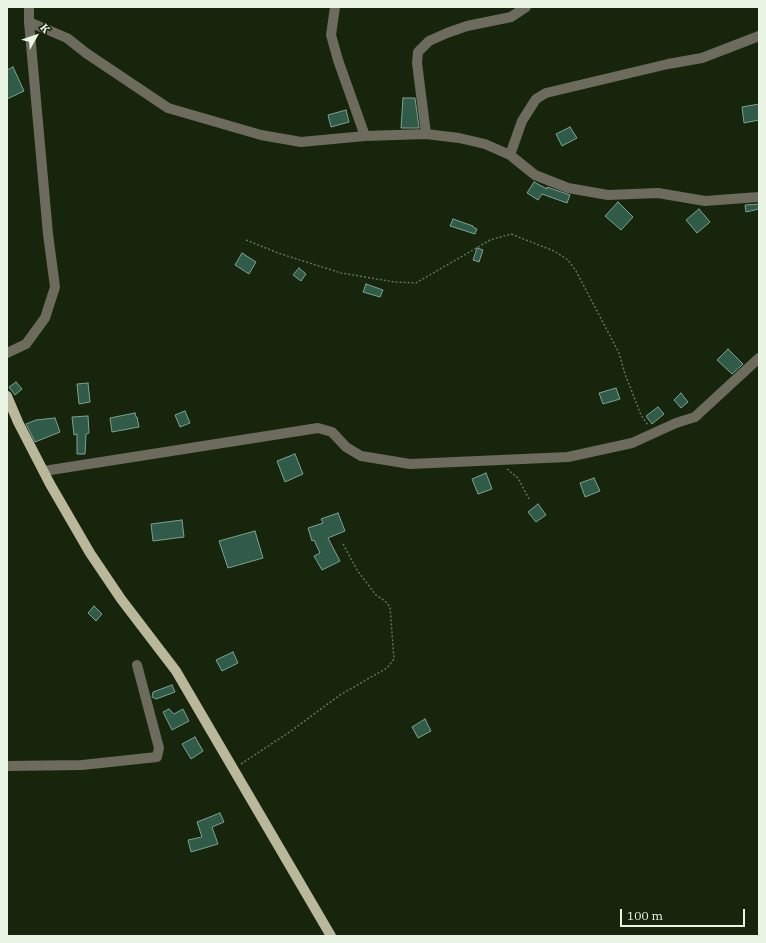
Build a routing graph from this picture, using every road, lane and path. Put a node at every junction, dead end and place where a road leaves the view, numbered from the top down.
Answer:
1 (29, 7) edge
2 (335, 7) edge
3 (526, 7) edge
4 (29, 22) junction
5 (759, 36) edge
6 (426, 134) junction
7 (365, 136) junction
8 (510, 155) junction
9 (759, 197) edge
10 (246, 240) dead end
11 (7, 353) edge
12 (759, 358) edge
13 (7, 396) edge
14 (655, 432) junction
15 (506, 468) dead end
16 (44, 471) junction
17 (529, 499) dead end
18 (342, 542) dead end
19 (137, 665) dead end
20 (7, 766) edge
21 (232, 770) junction
22 (331, 936) edge

1 - 4 street
2 - 7 street
3 - 6 street
4 - 7 street
4 - 11 street
5 - 8 street
6 - 7 street
6 - 8 street
8 - 9 street
10 - 14 path
12 - 14 street
13 - 16 main road
14 - 16 street
15 - 17 path
16 - 21 main road
18 - 21 path
19 - 20 street
21 - 22 main road

